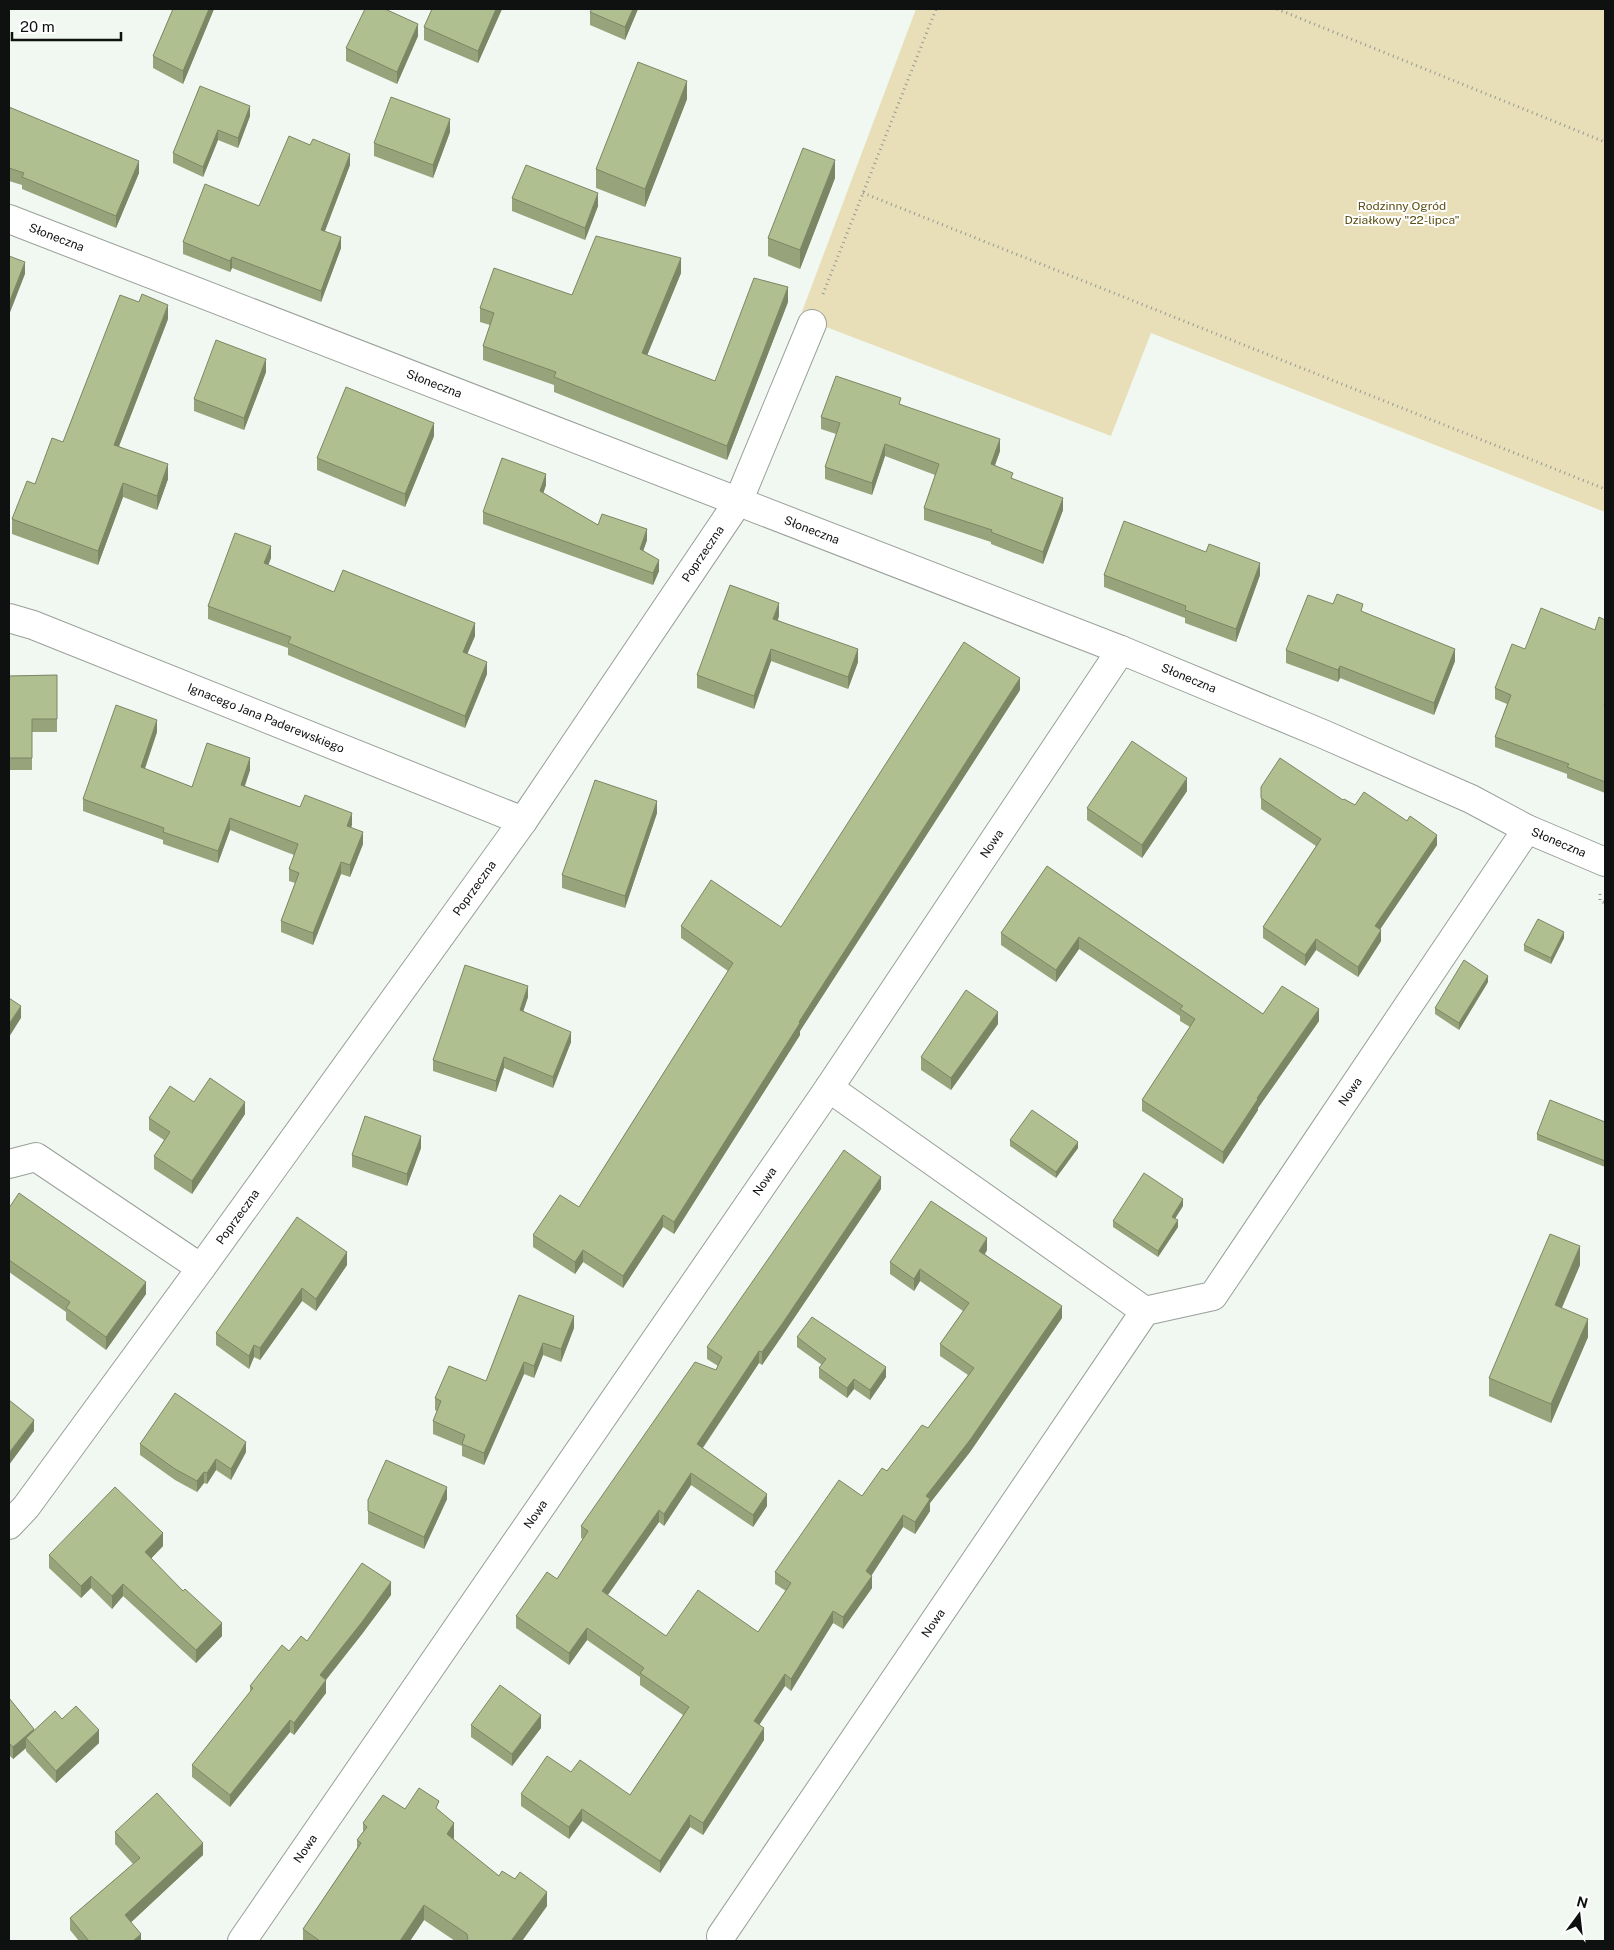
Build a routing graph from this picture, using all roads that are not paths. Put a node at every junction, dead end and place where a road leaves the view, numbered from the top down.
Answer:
1 (9, 219) edge
2 (812, 324) road end
3 (738, 502) junction
4 (9, 618) edge
5 (1121, 650) junction
6 (523, 821) junction
7 (1528, 829) junction
8 (1605, 862) edge
9 (829, 1088) junction
10 (9, 1164) edge
11 (201, 1268) junction
12 (1145, 1311) junction
13 (9, 1525) edge
14 (722, 1939) edge
15 (242, 1941) edge

1 - 3 street, Słoneczna
2 - 3 street, Poprzeczna
3 - 5 street, Słoneczna
3 - 6 street, Poprzeczna
4 - 6 street, Ignacego Jana Paderewskiego
5 - 7 street, Słoneczna
5 - 9 street, Nowa
6 - 11 street, Poprzeczna
7 - 8 street, Słoneczna
7 - 12 street, Nowa
9 - 12 street
9 - 15 street, Nowa
10 - 11 street
11 - 13 street, Poprzeczna
12 - 14 street, Nowa

